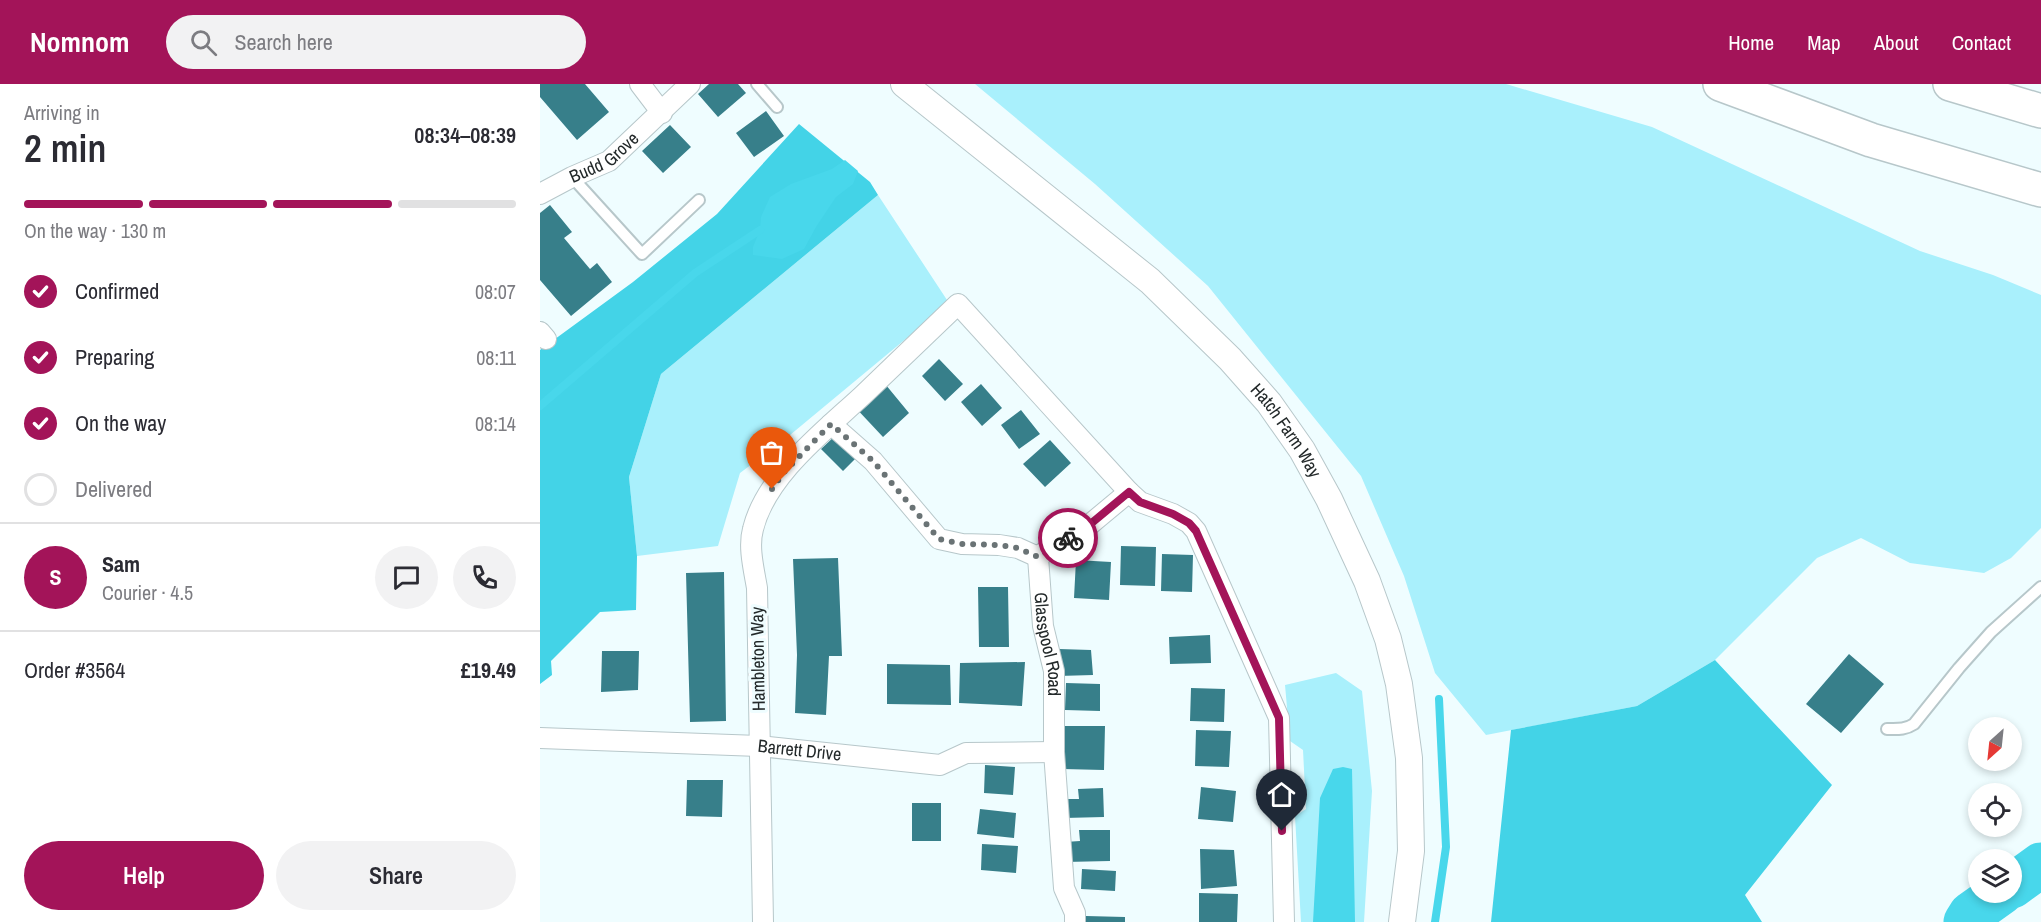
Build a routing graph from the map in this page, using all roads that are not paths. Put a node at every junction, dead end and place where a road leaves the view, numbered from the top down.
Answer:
1 (640, 84) edge
2 (690, 84) edge
3 (758, 84) edge
4 (904, 84) edge
5 (1720, 84) edge
6 (1950, 84) edge
7 (777, 107) dead end
8 (2041, 111) edge
9 (662, 112) junction
10 (572, 177) junction
11 (2041, 190) edge
12 (540, 194) edge
13 (699, 200) dead end
14 (831, 424) junction
15 (1129, 492) junction
16 (1038, 557) junction
17 (2041, 587) edge
18 (1887, 729) dead end
19 (540, 738) edge
20 (759, 746) junction
21 (1054, 752) junction
22 (763, 922) edge
23 (1075, 922) edge
24 (1284, 922) edge
25 (1402, 922) edge

1 - 9 street
2 - 9 street, Budd Grove
3 - 7 lane
4 - 25 street, Hatch Farm Way
5 - 11 highway
6 - 8 highway
9 - 10 street, Budd Grove
10 - 12 street, Budd Grove
10 - 13 lane
14 - 15 street, Hambleton Way
14 - 16 street
14 - 20 street, Hambleton Way
15 - 16 street
15 - 24 street
16 - 21 street, Glasspool Road
17 - 18 lane
19 - 20 street, Barrett Drive
20 - 21 street, Barrett Drive
20 - 22 street, Hambleton Way
21 - 23 street, Glasspool Road

